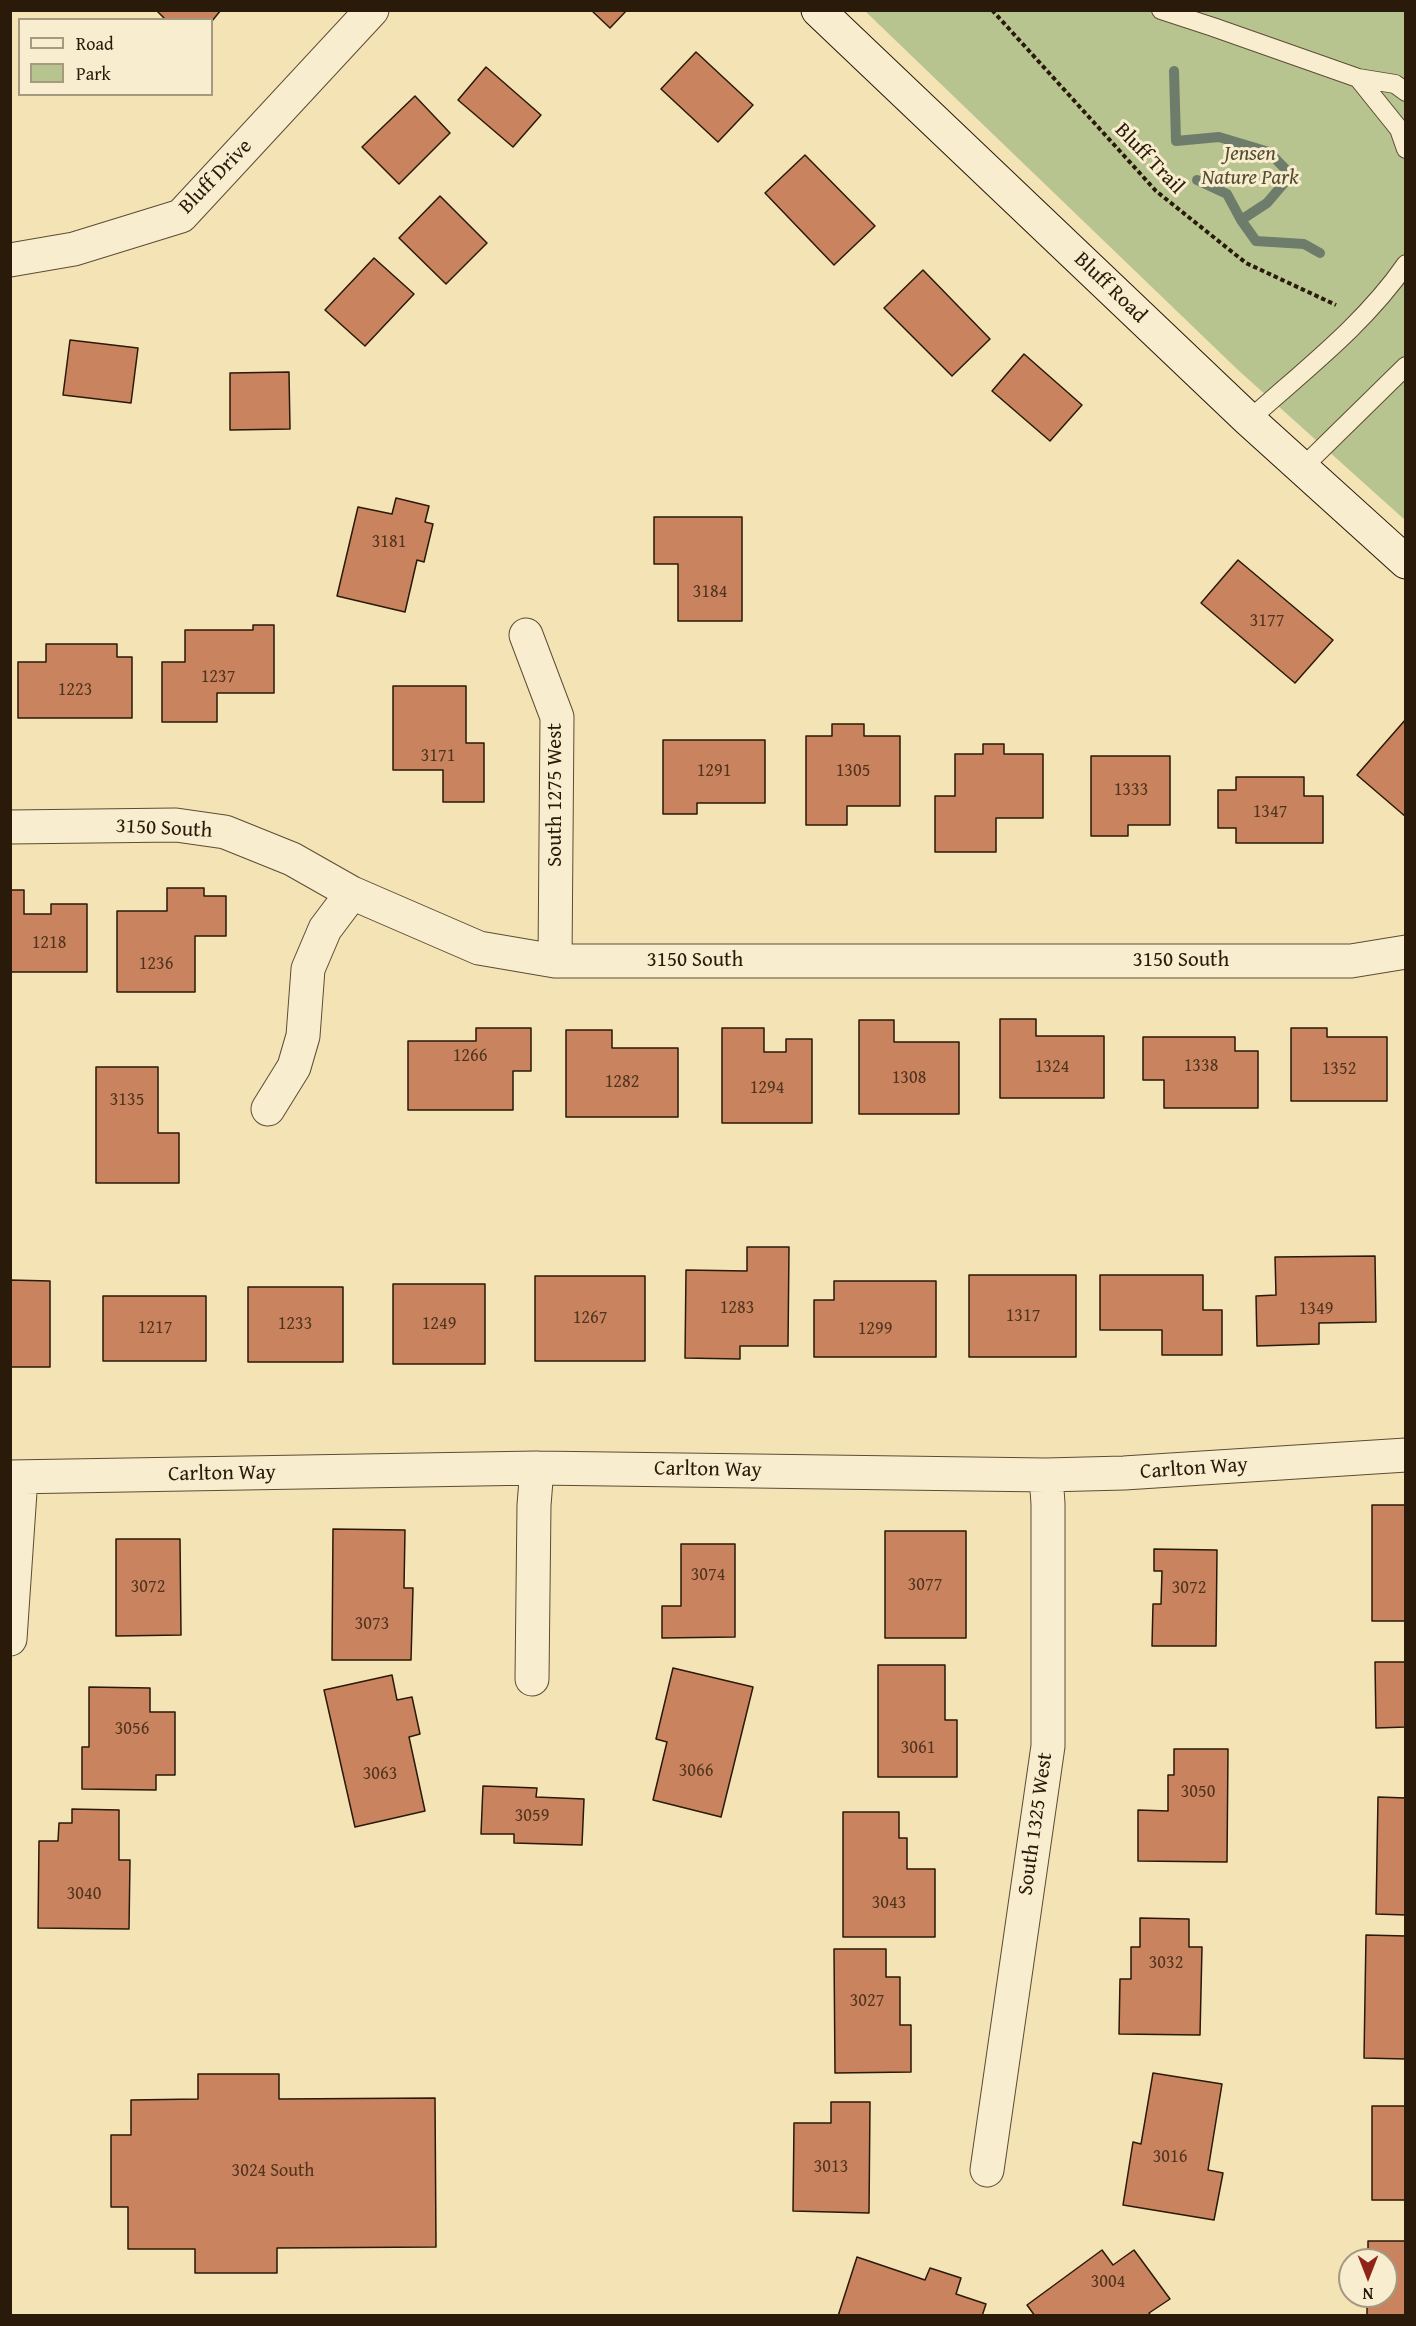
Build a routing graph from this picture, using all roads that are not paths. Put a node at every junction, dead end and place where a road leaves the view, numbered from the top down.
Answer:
1 (372, 10) edge
2 (818, 10) edge
3 (1161, 10) edge
4 (1358, 78) junction
5 (1406, 92) edge
6 (1406, 149) edge
7 (10, 260) edge
8 (1406, 264) edge
9 (1406, 366) edge
10 (1249, 420) junction
11 (1302, 468) junction
12 (1406, 562) edge
13 (526, 635) dead end
14 (10, 827) edge
15 (352, 893) junction
16 (1406, 952) edge
17 (555, 961) junction
18 (268, 1109) dead end
19 (1406, 1455) edge
20 (537, 1468) junction
21 (1046, 1475) junction
22 (16, 1477) edge
23 (10, 1640) edge
24 (532, 1680) dead end
25 (987, 2170) dead end

1 - 7 street, Bluff Drive
2 - 10 street, Bluff Road
3 - 4 lane
4 - 5 lane
4 - 6 lane
8 - 10 lane
9 - 11 lane
10 - 11 street, Bluff Road
11 - 12 street, Bluff Road
13 - 17 street, South 1275 West
14 - 15 street, 3150 South
15 - 17 street, 3150 South
15 - 18 street
16 - 17 street, 3150 South
19 - 21 street, Carlton Way
20 - 21 street, Carlton Way
20 - 22 street, Carlton Way
20 - 24 street
21 - 25 street, South 1325 West
22 - 23 street

